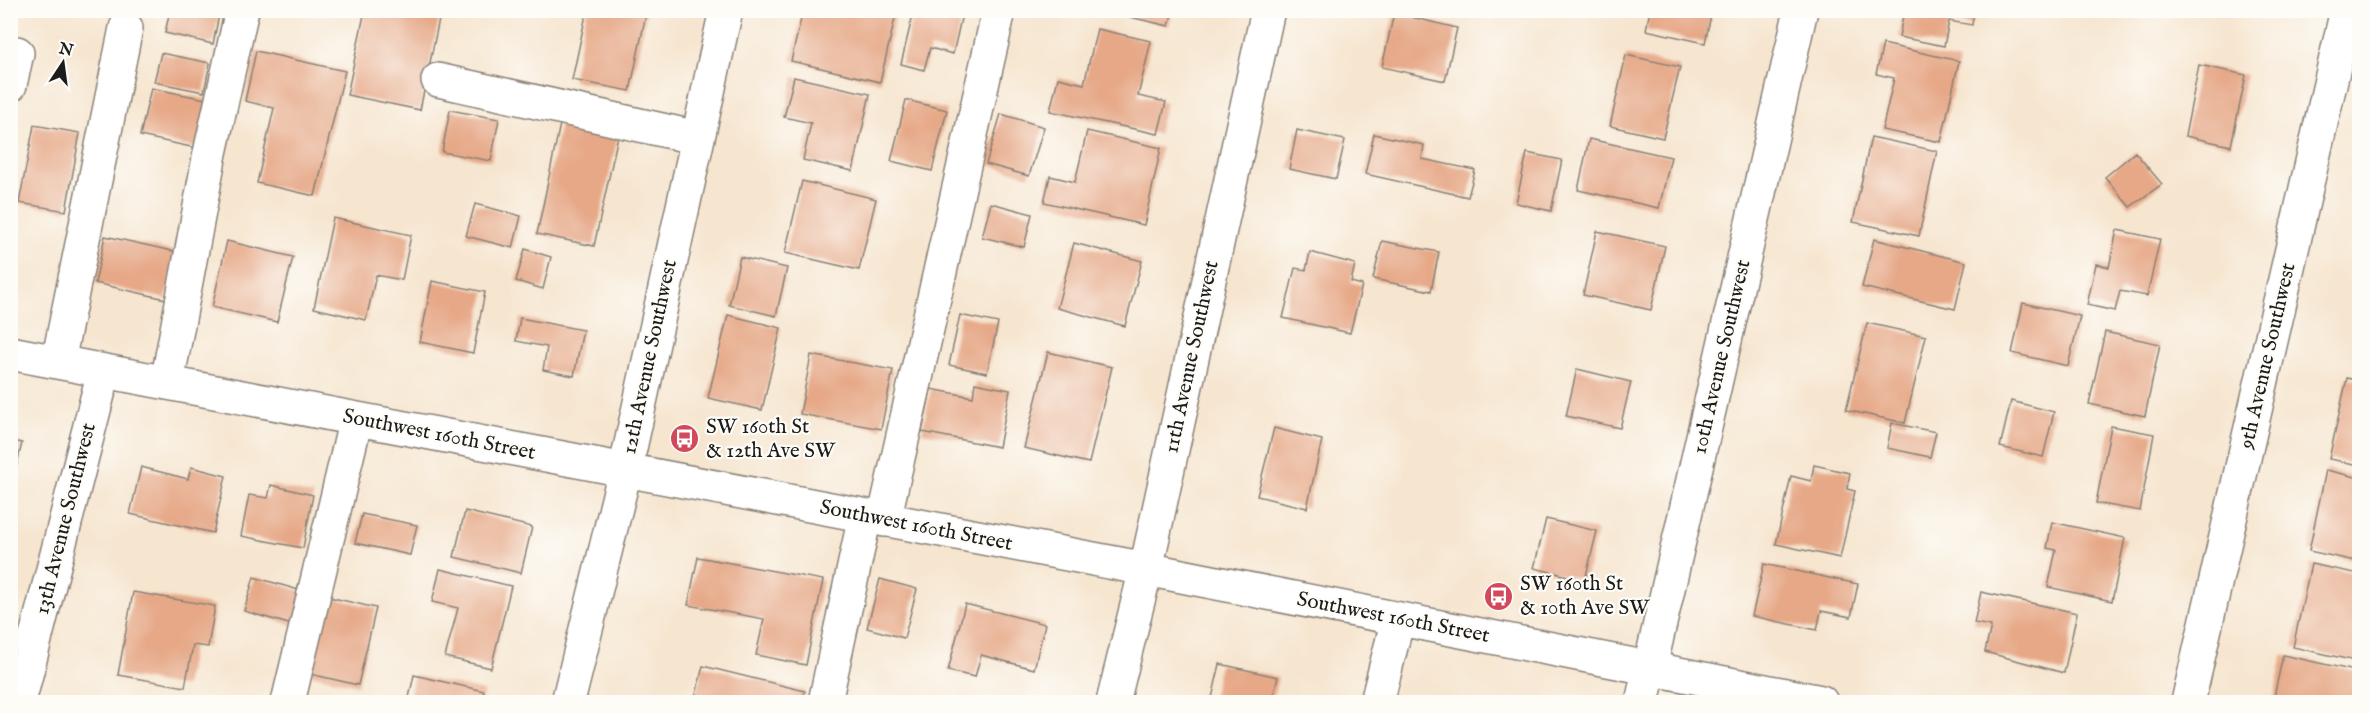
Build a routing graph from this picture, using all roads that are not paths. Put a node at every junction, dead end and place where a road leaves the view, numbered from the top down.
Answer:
1 (242, 10) edge
2 (726, 10) edge
3 (999, 10) edge
4 (1268, 10) edge
5 (1802, 10) edge
6 (2347, 10) edge
7 (126, 28) dead end
8 (17, 53) dead end
9 (438, 81) dead end
10 (10, 85) edge
11 (698, 138) junction
12 (10, 352) edge
13 (58, 362) junction
14 (104, 371) junction
15 (166, 383) junction
16 (356, 419) junction
17 (625, 471) junction
18 (875, 518) junction
19 (1146, 569) junction
20 (1398, 619) junction
21 (1650, 669) junction
22 (19, 702) edge
23 (288, 702) edge
24 (568, 702) edge
25 (825, 702) edge
26 (1113, 702) edge
27 (1377, 702) edge
28 (1642, 702) edge
29 (1821, 702) edge
30 (2188, 702) edge

1 - 15 street
2 - 11 street, 12th Avenue Southwest
3 - 18 street
4 - 19 street, 11th Avenue Southwest
5 - 21 street, 10th Avenue Southwest
6 - 30 street, 9th Avenue Southwest
7 - 13 street
8 - 10 street
9 - 11 street
11 - 17 street, 12th Avenue Southwest
12 - 13 street, Southwest 160th Street
13 - 14 street, Southwest 160th Street
14 - 15 street, Southwest 160th Street
14 - 22 street, 13th Avenue Southwest
15 - 16 street, Southwest 160th Street
16 - 17 street, Southwest 160th Street
16 - 23 street
17 - 18 street, Southwest 160th Street
17 - 24 street, 12th Avenue Southwest
18 - 19 street, Southwest 160th Street
18 - 25 street
19 - 20 street, Southwest 160th Street
19 - 26 street, 11th Avenue Southwest
20 - 21 street, Southwest 160th Street
20 - 27 street
21 - 28 street, 10th Avenue Southwest
21 - 29 street, Southwest 160th Street

